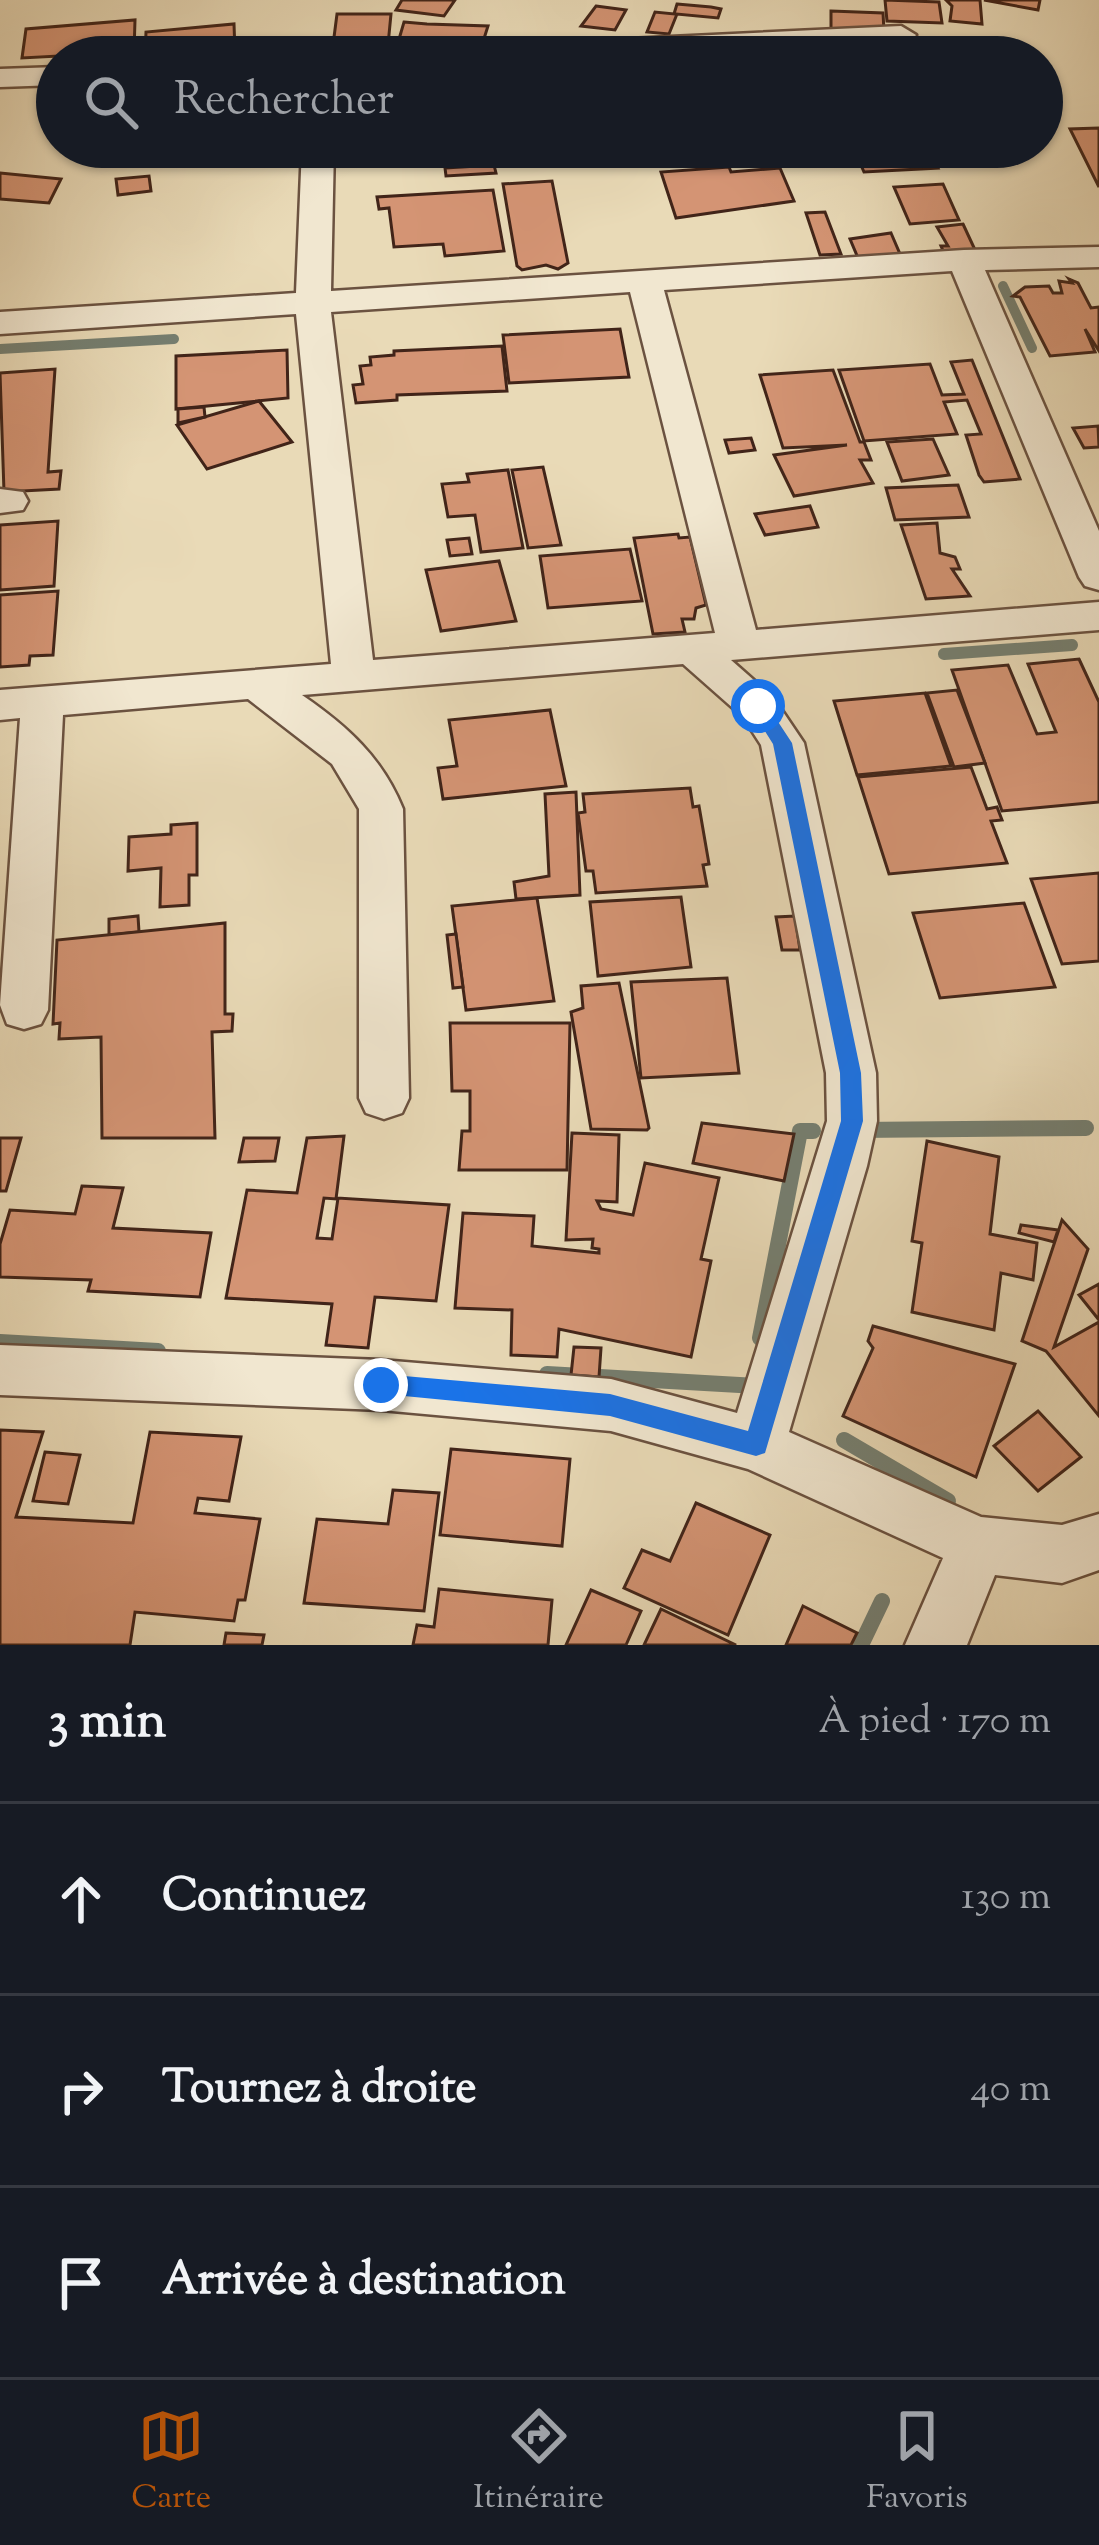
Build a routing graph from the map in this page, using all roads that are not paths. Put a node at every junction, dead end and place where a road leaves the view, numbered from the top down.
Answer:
1 (901, 35) dead end
2 (880, 36) edge
3 (36, 77) edge
4 (0, 79) edge
5 (317, 168) edge
6 (1099, 257) edge
7 (964, 260) junction
8 (645, 283) junction
9 (313, 305) junction
10 (0, 323) edge
11 (1099, 577) edge
12 (1099, 616) edge
13 (715, 647) junction
14 (354, 678) junction
15 (257, 685) junction
16 (21, 703) edge
17 (24, 1010) dead end
18 (384, 1098) dead end
19 (0, 1370) edge
20 (756, 1445) junction
21 (1099, 1542) edge
22 (978, 1546) junction
23 (936, 1645) edge

1 - 2 street
3 - 4 street
5 - 9 street
6 - 7 street
7 - 8 street
7 - 11 street
8 - 9 street
8 - 13 street
9 - 10 street
9 - 14 street
12 - 13 street
13 - 14 street
13 - 20 street
14 - 15 street
15 - 16 street
15 - 18 street
16 - 17 street
19 - 20 street
20 - 22 street
21 - 22 street
22 - 23 street

